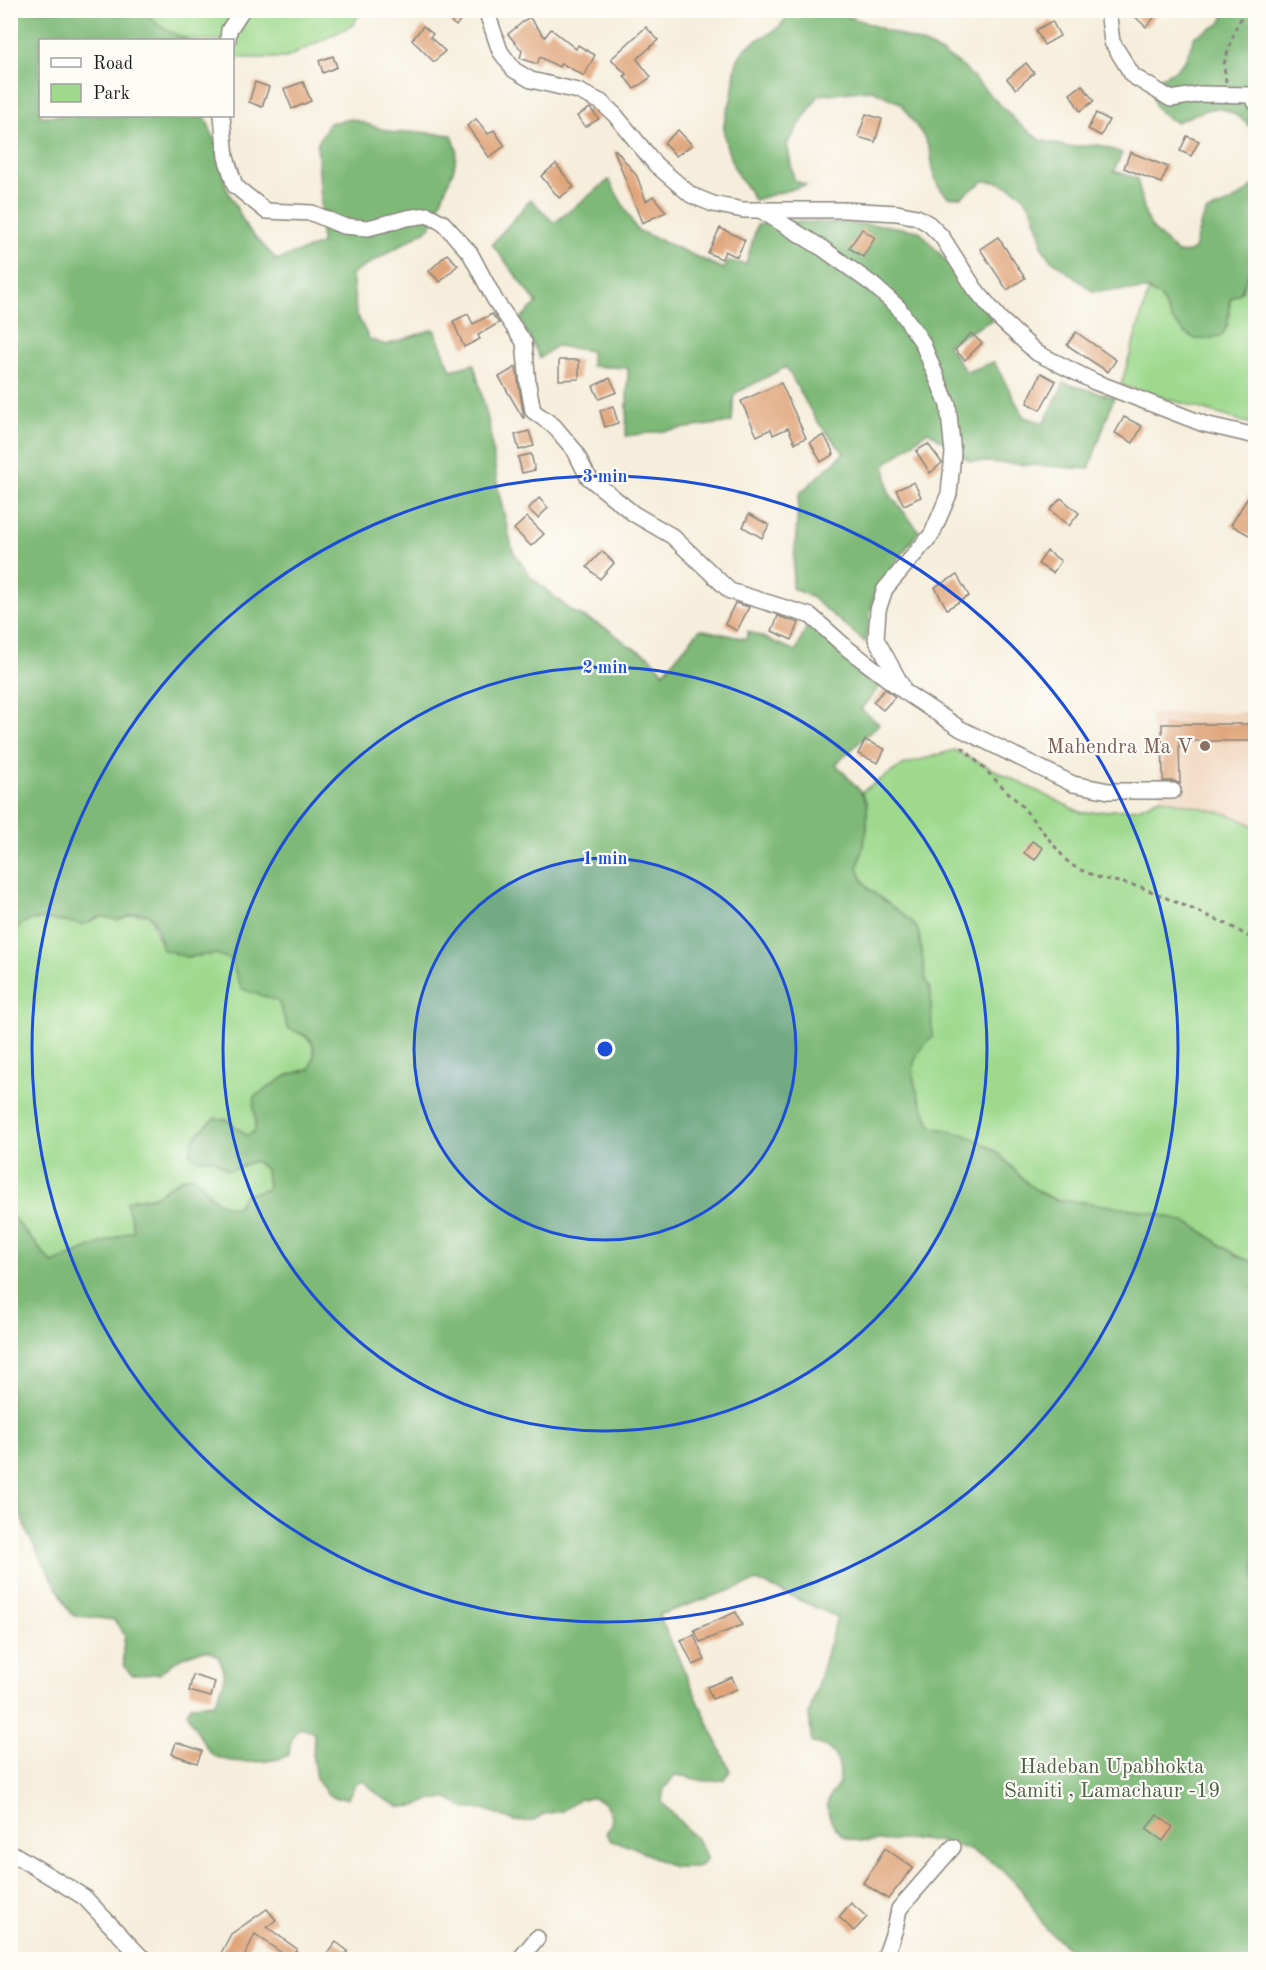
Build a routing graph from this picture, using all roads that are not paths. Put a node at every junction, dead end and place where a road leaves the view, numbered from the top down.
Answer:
1 (242, 10) edge
2 (486, 10) edge
3 (1108, 10) edge
4 (228, 39) edge
5 (1256, 103) edge
6 (222, 117) edge
7 (762, 211) junction
8 (1256, 436) edge
9 (904, 692) junction
10 (1173, 792) dead end
11 (953, 1847) dead end
12 (10, 1852) edge
13 (537, 1938) dead end
14 (146, 1959) edge
15 (519, 1959) edge
16 (884, 1959) edge

1 - 4 street
2 - 7 street
3 - 5 street
6 - 9 street
7 - 8 street
7 - 9 street
9 - 10 street
11 - 16 street
12 - 14 street
13 - 15 street

